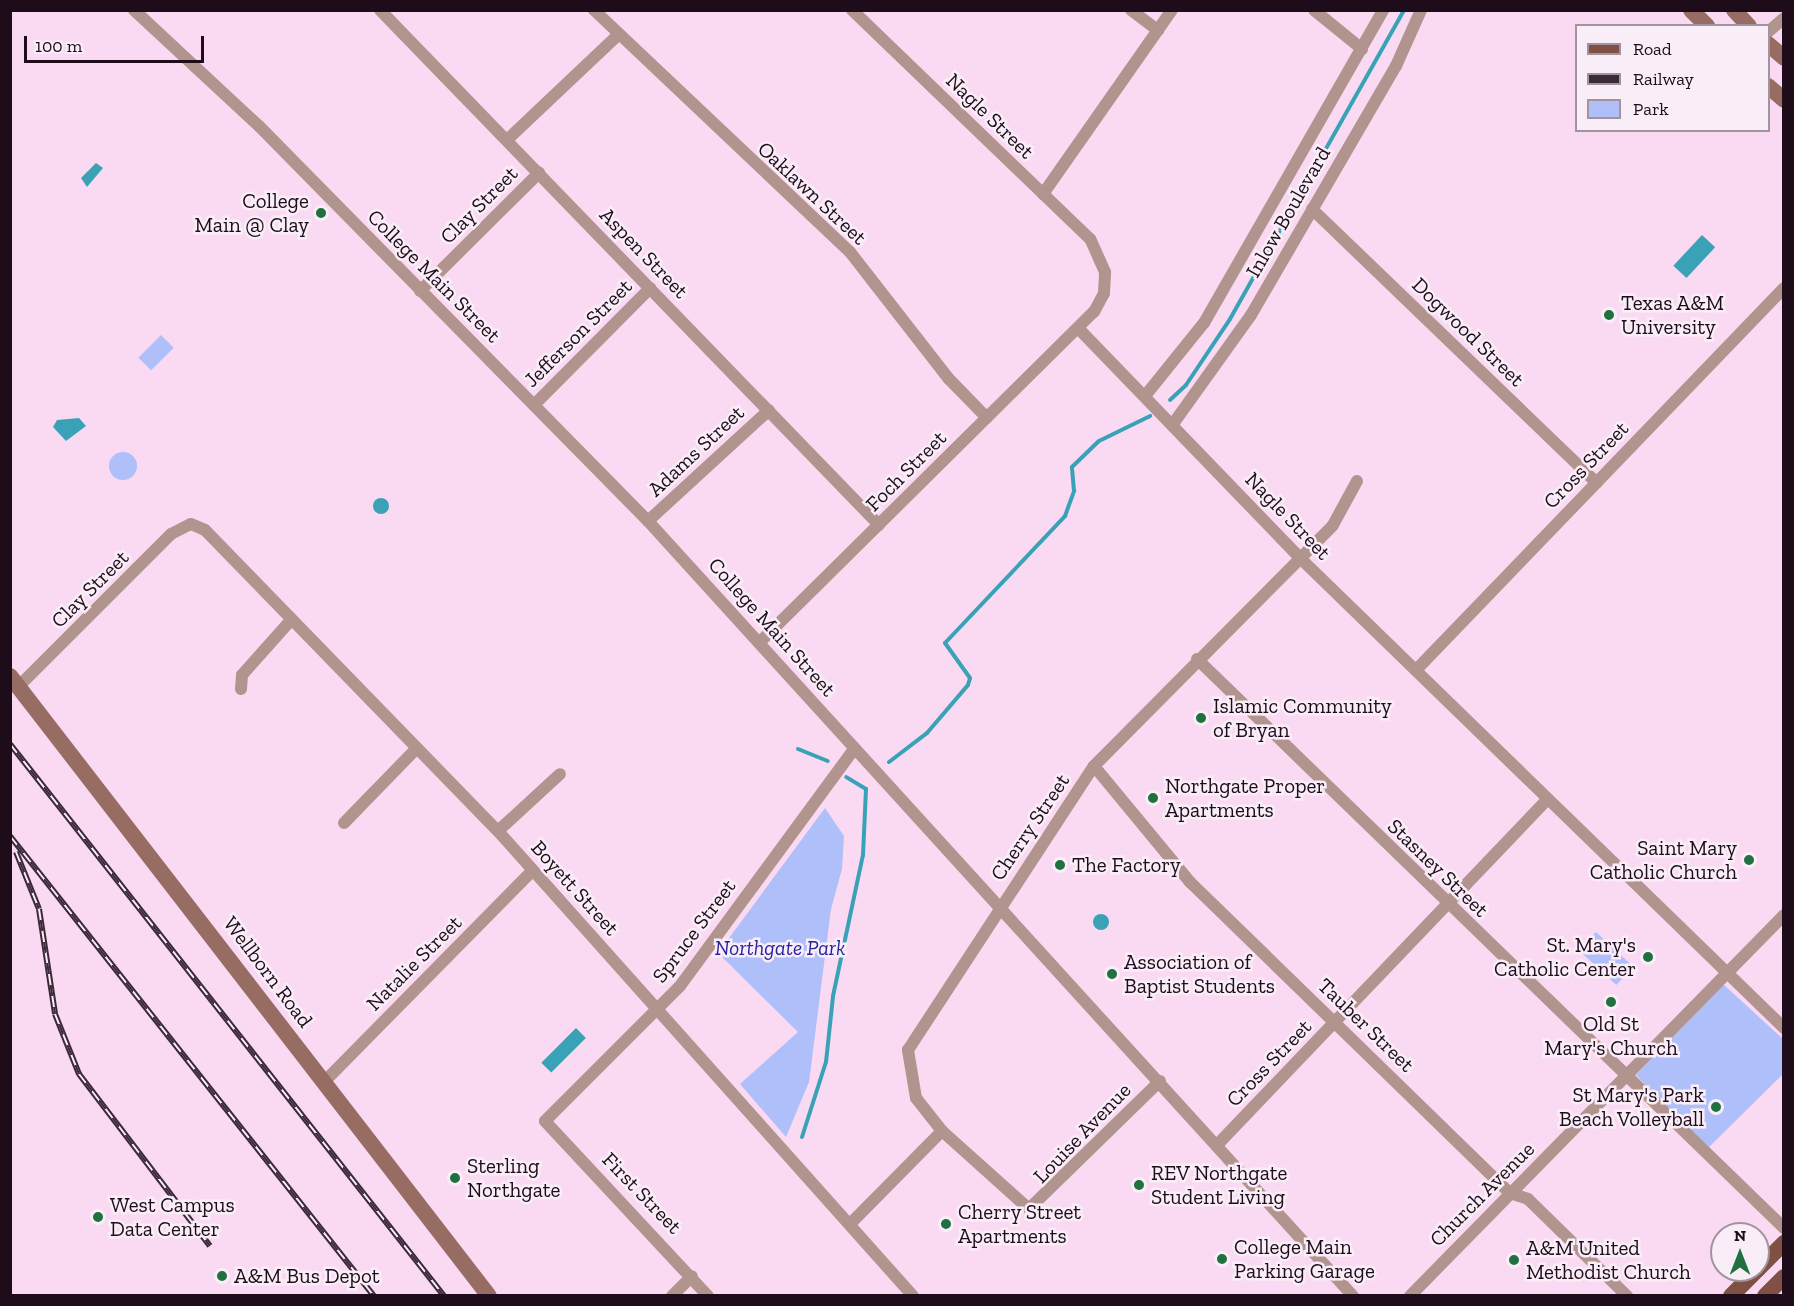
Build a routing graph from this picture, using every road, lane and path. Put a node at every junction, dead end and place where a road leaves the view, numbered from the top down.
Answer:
1 (134, 10) edge
2 (380, 10) edge
3 (594, 10) edge
4 (852, 10) edge
5 (1131, 10) edge
6 (1172, 10) edge
7 (1314, 10) edge
8 (1383, 10) edge
9 (1420, 10) edge
10 (1692, 10) edge
11 (1734, 10) edge
12 (1784, 18) edge
13 (1705, 24) edge
14 (1747, 24) edge
15 (1158, 30) junction
16 (1770, 30) edge
17 (619, 34) junction
18 (1770, 46) edge
19 (1362, 49) junction
20 (1784, 58) edge
21 (1770, 88) edge
22 (1784, 100) edge
23 (507, 140) junction
24 (539, 173) junction
25 (1043, 194) junction
26 (1312, 209) junction
27 (650, 288) junction
28 (1784, 288) edge
29 (420, 291) junction
30 (1078, 328) junction
31 (1145, 396) junction
32 (534, 405) junction
33 (769, 410) junction
34 (987, 418) junction
35 (1173, 424) junction
36 (1357, 481) dead end
37 (1597, 483) junction
38 (648, 521) junction
39 (191, 524) joint
40 (879, 525) junction
41 (1299, 557) junction
42 (291, 620) junction
43 (761, 642) junction
44 (1197, 659) junction
45 (1417, 669) junction
46 (15, 681) edge
47 (241, 689) dead end
48 (855, 748) junction
49 (416, 749) junction
50 (1094, 766) junction
51 (560, 774) dead end
52 (1547, 800) junction
53 (344, 823) dead end
54 (498, 831) junction
55 (532, 871) junction
56 (1447, 905) junction
57 (1000, 906) junction
58 (1784, 915) edge
59 (1725, 971) junction
60 (657, 1010) junction
61 (1335, 1022) junction
62 (1784, 1028) edge
63 (1624, 1073) junction
64 (1160, 1081) junction
65 (324, 1082) junction
66 (545, 1121) joint
67 (942, 1131) junction
68 (1218, 1144) junction
69 (1510, 1193) junction
70 (1029, 1209) joint
71 (850, 1224) junction
72 (1784, 1228) edge
73 (1784, 1243) edge
74 (1770, 1256) edge
75 (692, 1276) junction
76 (1784, 1277) edge
77 (1744, 1282) edge
78 (489, 1296) edge
79 (672, 1296) edge
80 (708, 1296) edge
81 (913, 1296) edge
82 (1353, 1296) edge
83 (1410, 1296) edge
84 (1627, 1296) edge
85 (1731, 1296) edge
86 (1765, 1296) edge

1 - 29 street, College Main Street
2 - 23 street, Aspen Street
3 - 17 street, Oaklawn Street
4 - 25 street, Nagle Street
5 - 15 street
6 - 15 street
7 - 19 street
8 - 19 street, Inlow Boulevard
9 - 26 street, Inlow Boulevard
10 - 13 main road
11 - 14 main road
12 - 16 street
15 - 25 street
17 - 23 street, Clay Street
17 - 34 street, Oaklawn Street
18 - 20 main road
19 - 31 street, Inlow Boulevard
21 - 22 main road
23 - 24 street, Aspen Street
24 - 27 street, Aspen Street
24 - 29 street, Clay Street
25 - 30 street, Nagle Street
26 - 35 street, Inlow Boulevard
26 - 37 street, Dogwood Street
27 - 32 street, Jefferson Street
27 - 33 street, Aspen Street
28 - 37 street, Cross Street
29 - 32 street, College Main Street
30 - 31 street, Nagle Street
30 - 34 street, Foch Street
31 - 35 street, Nagle Street
32 - 38 street, College Main Street
33 - 38 street, Adams Street
33 - 40 street, Aspen Street
34 - 40 street, Foch Street
35 - 41 street, Nagle Street
36 - 41 street, Cherry Street
37 - 45 street, Cross Street
38 - 43 street, College Main Street
39 - 42 street, Boyett Street
39 - 46 street, Clay Street
40 - 43 street, Foch Street
41 - 44 street, Cherry Street
41 - 45 street, Nagle Street
42 - 47 street
42 - 49 street, Boyett Street
43 - 48 street, College Main Street
44 - 50 street, Cherry Street
44 - 56 street, Stasney Street
45 - 52 street, Nagle Street
46 - 65 main road, Wellborn Road
48 - 57 street, College Main Street
48 - 60 street, Spruce Street
49 - 53 street
49 - 54 street, Boyett Street
50 - 57 street, Cherry Street
50 - 61 street, Tauber Street
51 - 54 street
52 - 56 street, Cross Street
52 - 59 street, Nagle Street
54 - 55 street, Boyett Street
55 - 60 street, Boyett Street
55 - 65 street, Natalie Street
56 - 61 street, Cross Street
56 - 63 street, Stasney Street
57 - 64 street, College Main Street
57 - 67 street, Cherry Street
58 - 59 street, Church Avenue
59 - 62 street, Nagle Street
59 - 63 street, Church Avenue
60 - 66 street, Spruce Street
60 - 71 street, Boyett Street
61 - 68 street, Cross Street
61 - 69 street, Tauber Street
63 - 69 street, Church Avenue
63 - 72 street, Stasney Street
64 - 68 street, College Main Street
64 - 70 street, Louise Avenue
65 - 78 main road, Wellborn Road
66 - 75 street, First Street
67 - 70 street, Cherry Street
67 - 71 street
68 - 82 street, College Main Street
69 - 83 street, Church Avenue
69 - 84 street, Tauber Street
71 - 81 street, Boyett Street
73 - 74 main road
75 - 79 street
75 - 80 street, First Street
76 - 86 main road
77 - 85 main road

